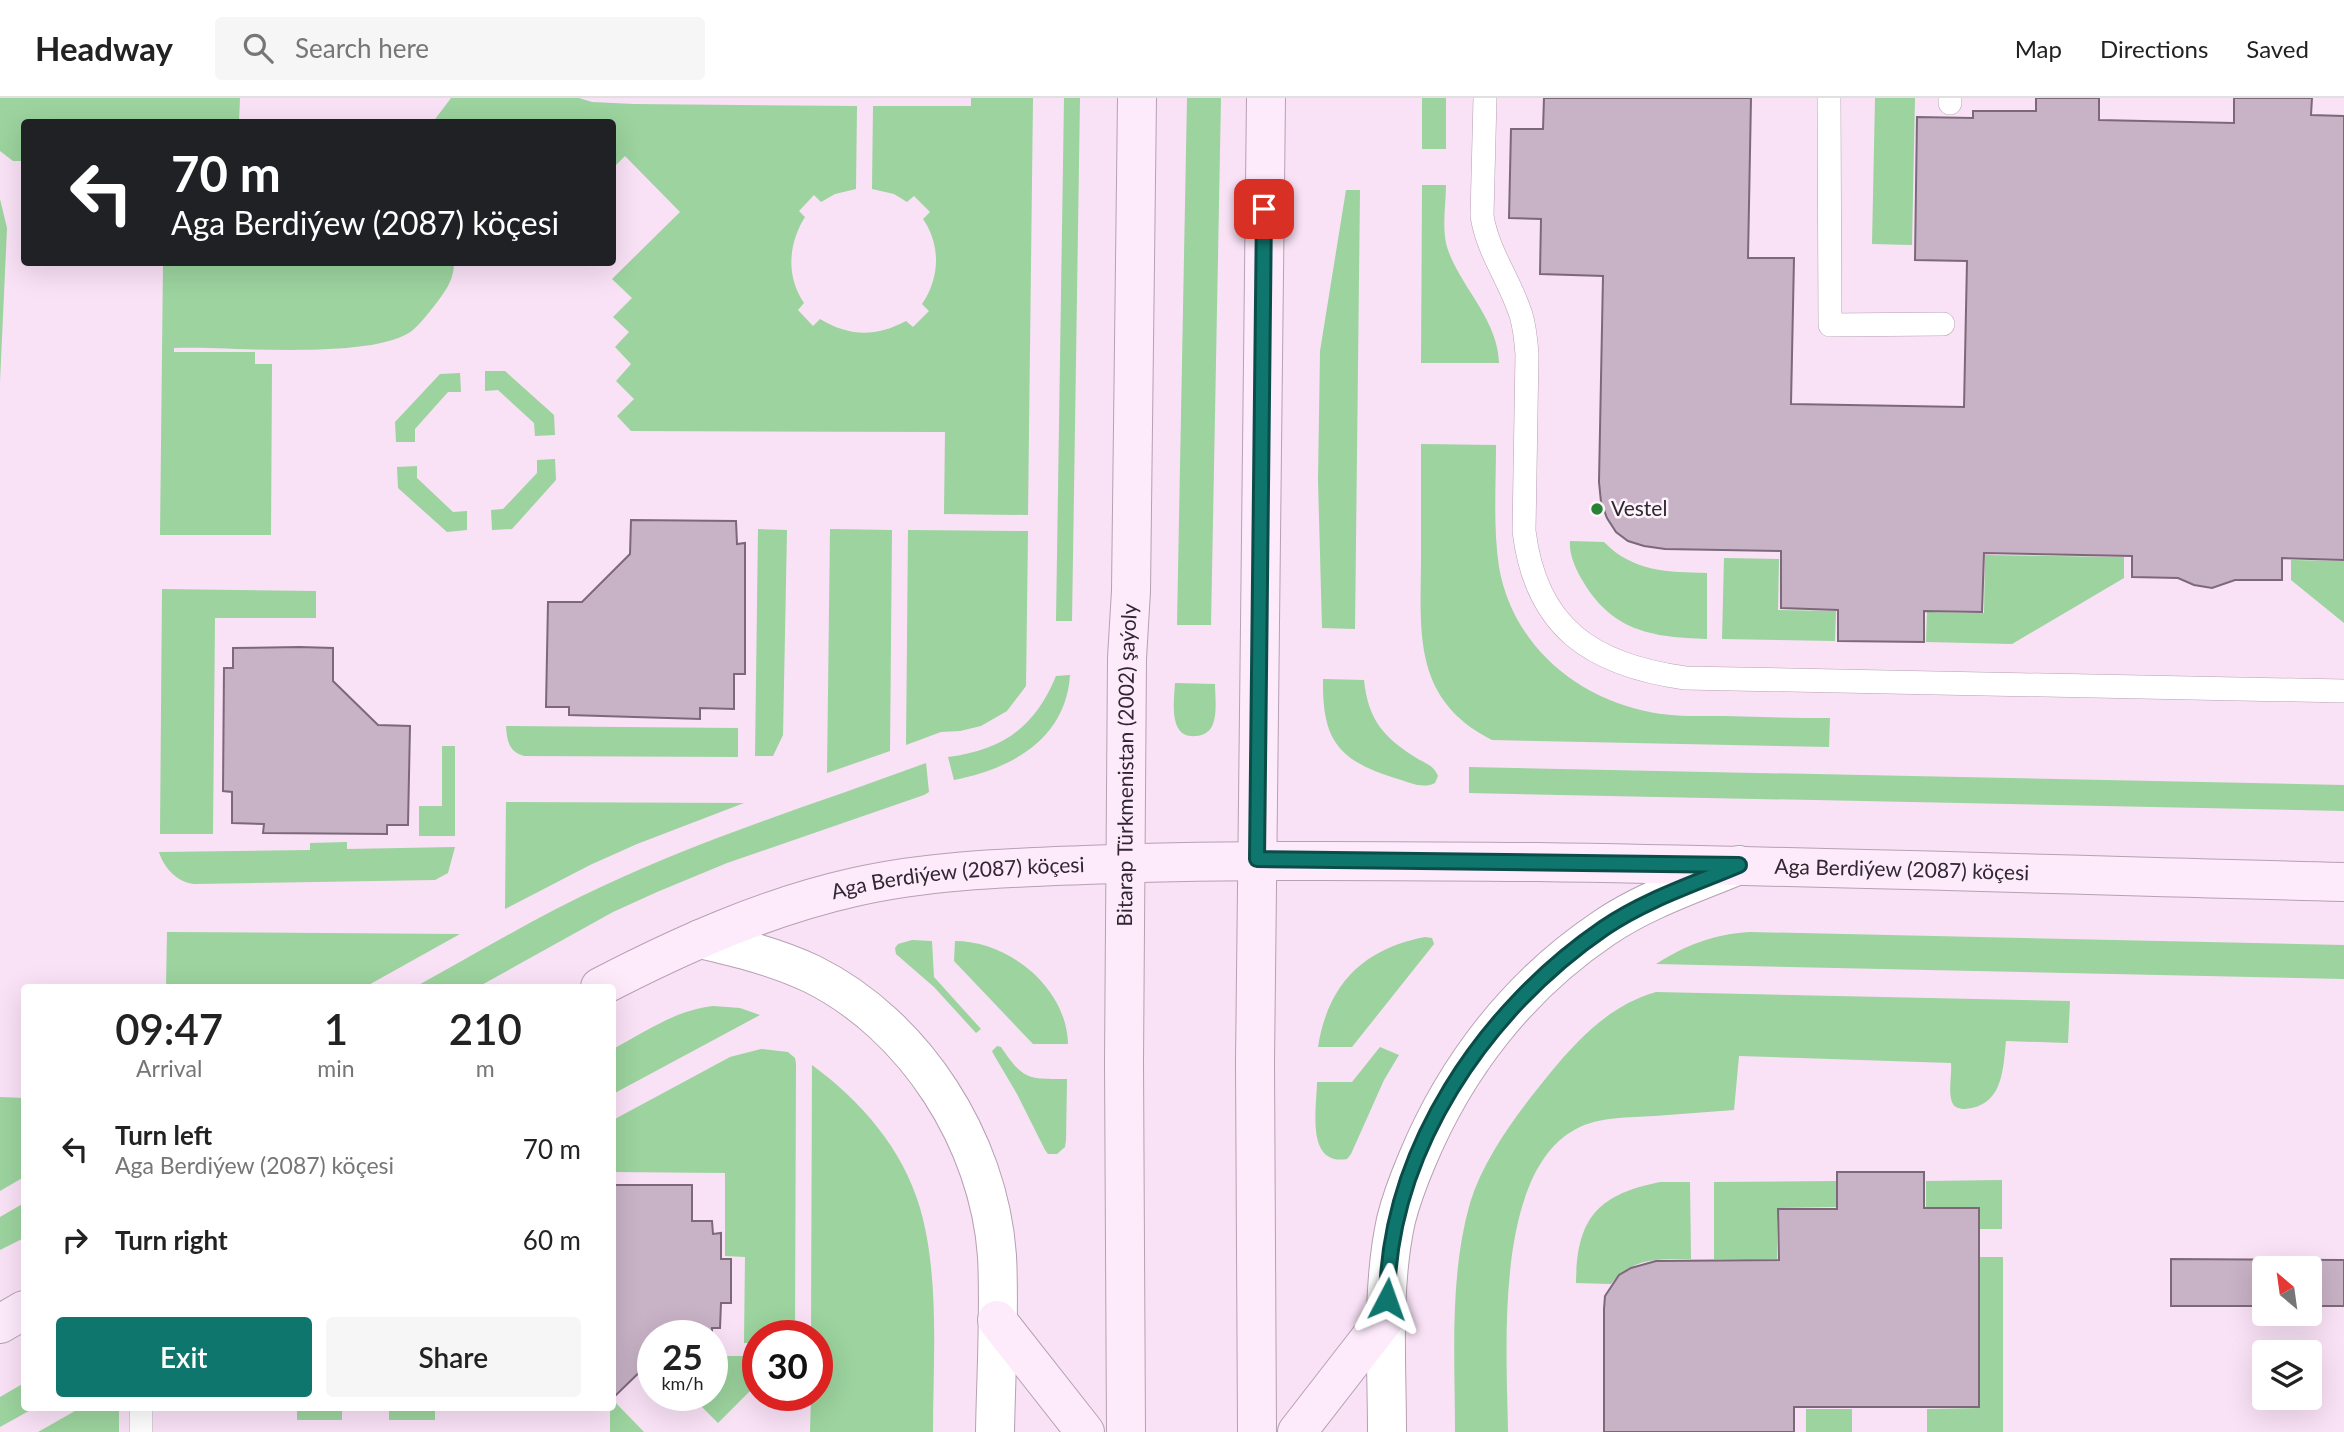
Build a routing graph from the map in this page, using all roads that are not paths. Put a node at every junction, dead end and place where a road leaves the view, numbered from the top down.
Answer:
1 (1138, 98) edge
2 (1266, 98) edge
3 (1485, 98) edge
4 (1829, 98) edge
5 (1943, 324) dead end
6 (2344, 691) edge
7 (1257, 859) junction
8 (1126, 863) junction
9 (1739, 865) junction
10 (2344, 882) edge
11 (700, 939) junction
12 (606, 984) edge
13 (21, 1312) edge
14 (1387, 1317) junction
15 (996, 1320) junction
16 (0, 1324) edge
17 (141, 1411) edge
18 (141, 1432) edge
19 (995, 1432) edge
20 (1085, 1432) edge
21 (1126, 1432) edge
22 (1257, 1432) edge
23 (1297, 1432) edge
24 (1387, 1432) edge

1 - 8 main road, Bitarap Türkmenistan (2002) şaýoly
2 - 7 main road
3 - 6 lane
4 - 5 lane
7 - 8 main road, Aga Berdiýew (2087) köçesi
7 - 9 main road, Aga Berdiýew (2087) köçesi
7 - 22 main road
8 - 11 main road, Aga Berdiýew (2087) köçesi
8 - 21 main road, Bitarap Türkmenistan (2002) şaýoly
9 - 10 main road, Aga Berdiýew (2087) köçesi
9 - 14 street
11 - 12 main road, Aga Berdiýew (2087) köçesi
11 - 15 street
13 - 16 main road
14 - 23 main road
14 - 24 street
15 - 19 street
15 - 20 main road
17 - 18 lane

